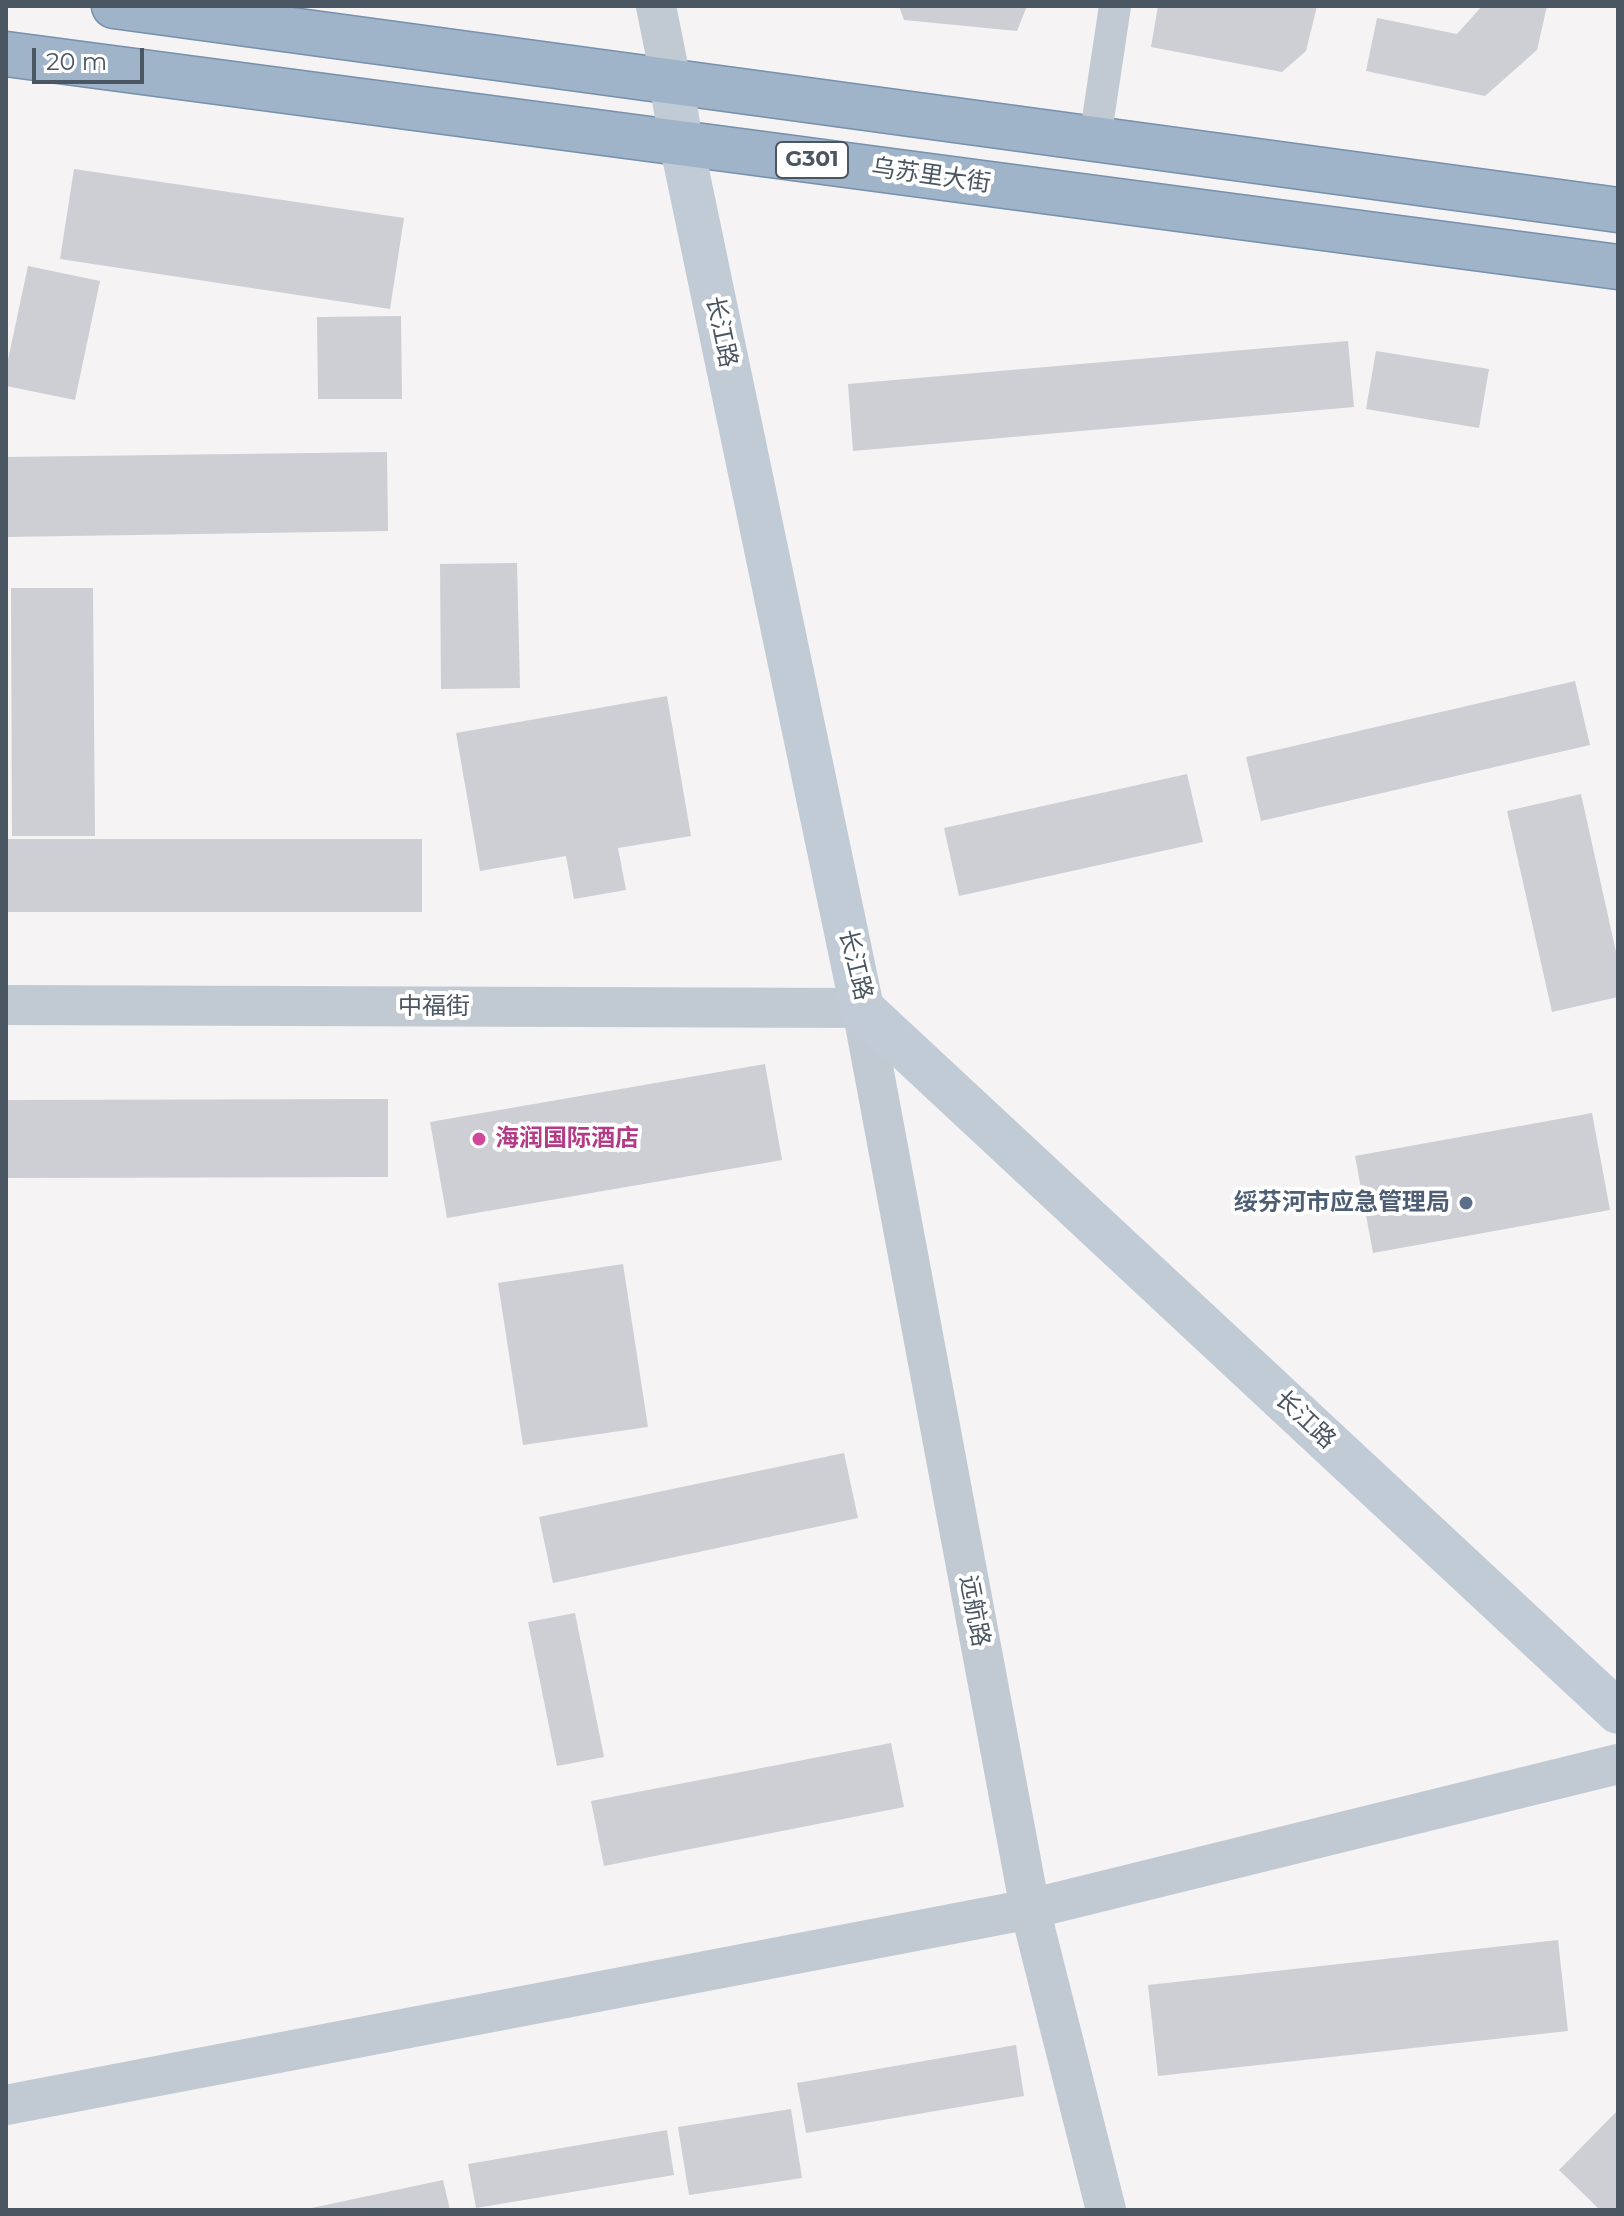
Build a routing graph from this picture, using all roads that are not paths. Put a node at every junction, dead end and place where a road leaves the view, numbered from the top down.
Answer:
1 (114, 6) edge
2 (656, 6) edge
3 (1115, 6) edge
4 (6, 54) edge
5 (671, 81) junction
6 (1095, 139) junction
7 (681, 142) junction
8 (1618, 210) edge
9 (1618, 267) edge
10 (6, 1005) edge
11 (862, 1008) junction
12 (1618, 1712) edge
13 (1618, 1764) edge
14 (1030, 1909) junction
15 (6, 2105) edge
16 (1106, 2210) edge

1 - 5 highway
2 - 5 street, 长江路
3 - 6 street
4 - 7 highway, 乌苏里大街 / G301
5 - 6 highway
5 - 7 main road, 长江路
6 - 8 highway
7 - 9 highway, 乌苏里大街 / G301
7 - 11 main road, 长江路
10 - 11 street, 中福街
11 - 12 main road, 长江路
11 - 14 street, 远航路
13 - 14 street
14 - 15 street
14 - 16 street, 远航路

